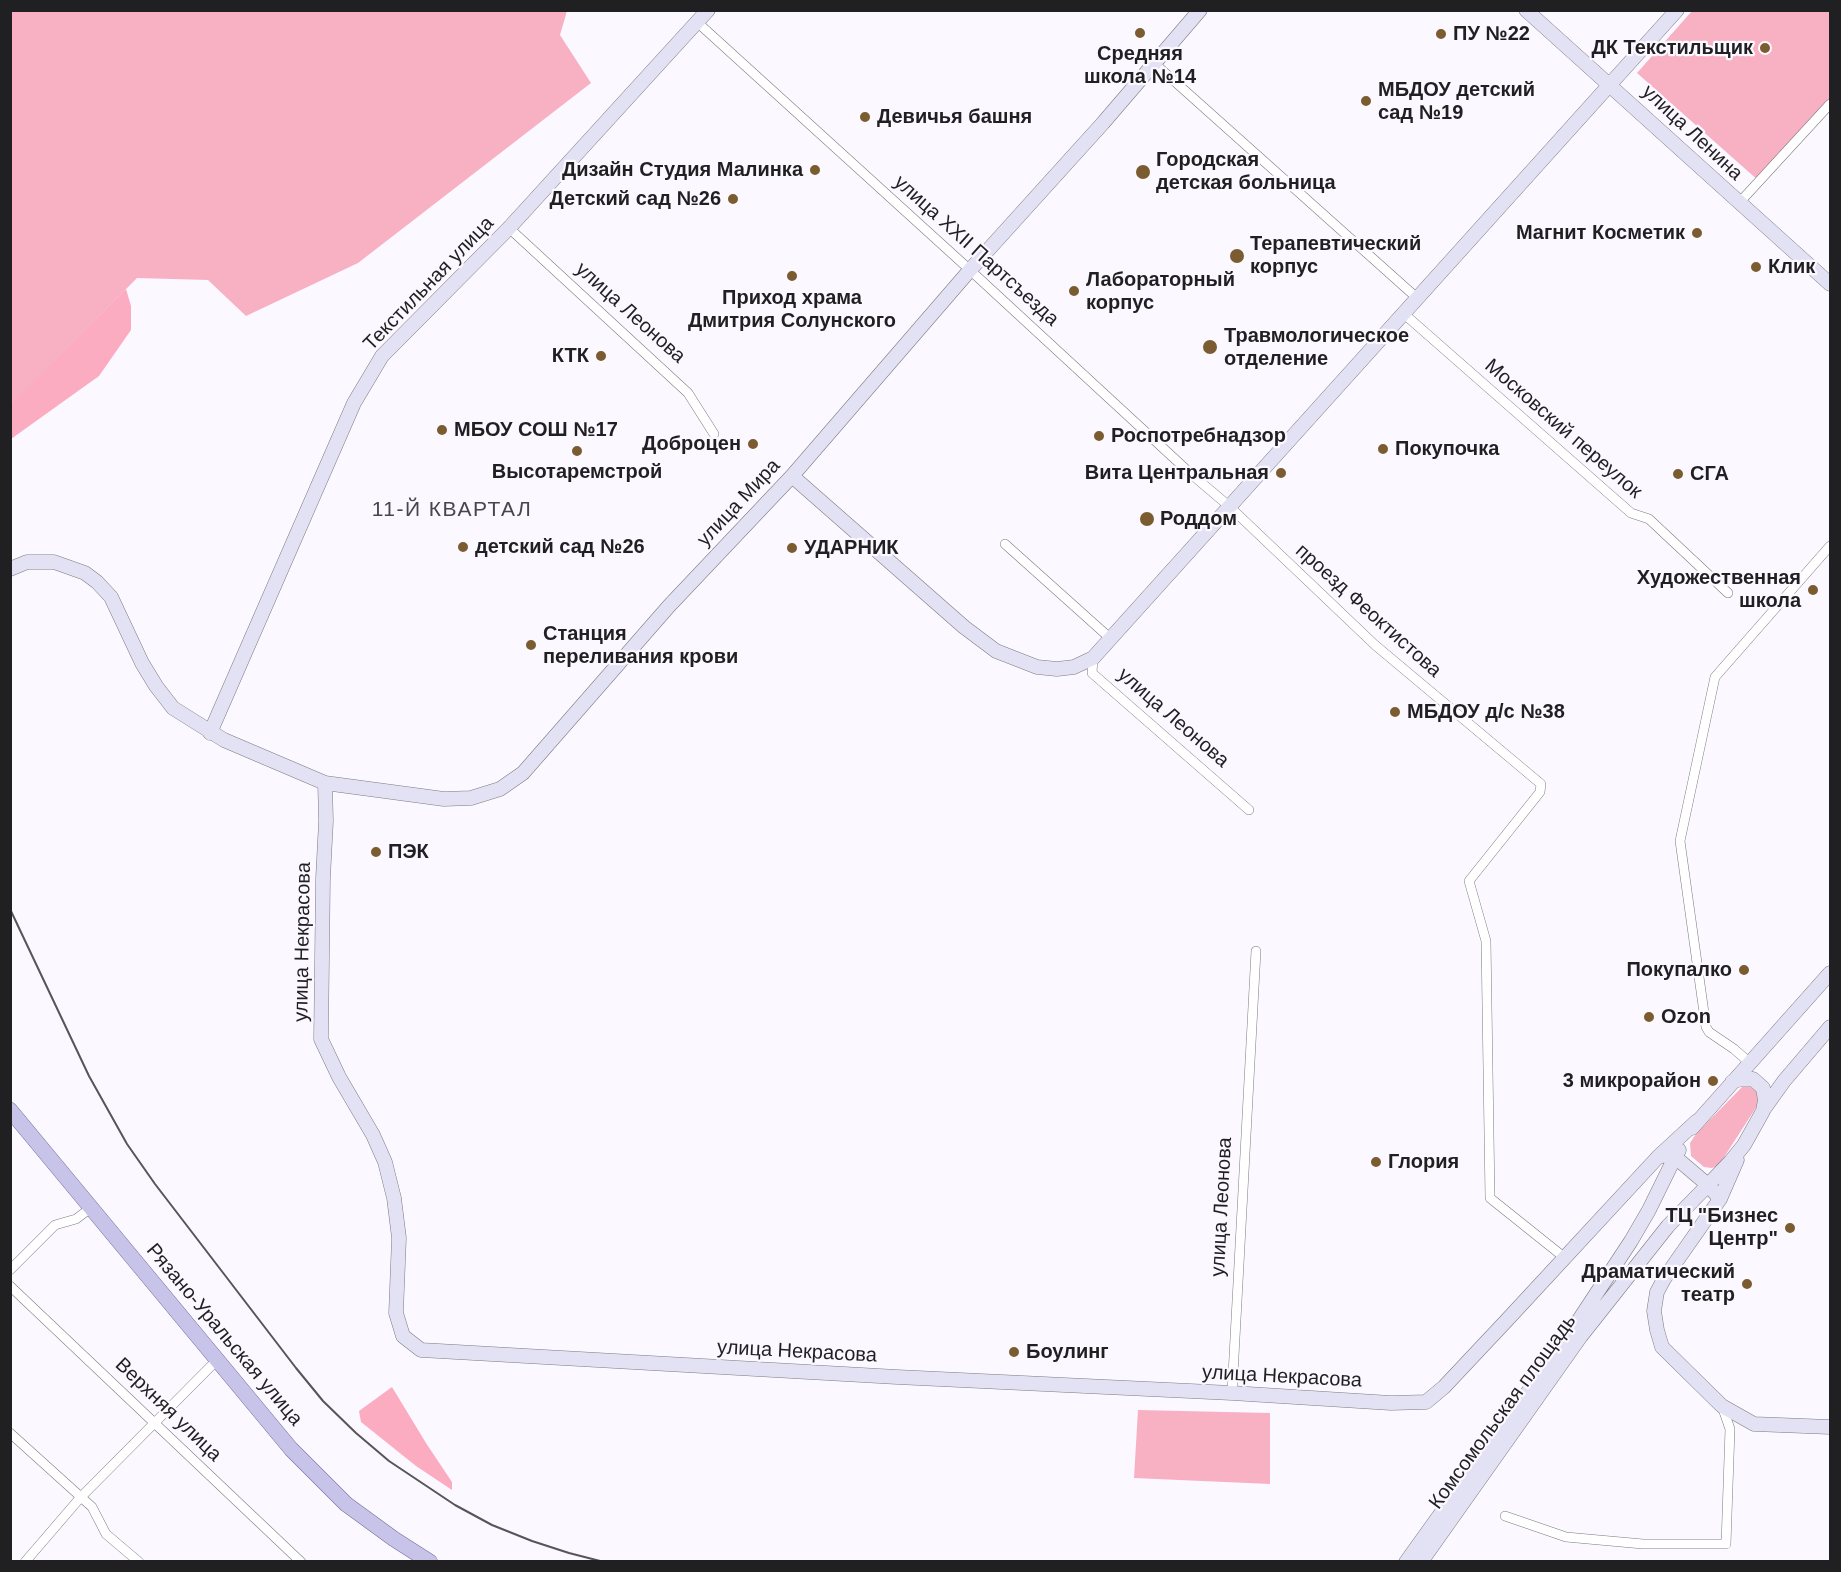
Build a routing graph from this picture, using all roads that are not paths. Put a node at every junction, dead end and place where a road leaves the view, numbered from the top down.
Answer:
1 (708, 10) edge
2 (1200, 10) edge
3 (1526, 10) edge
4 (1677, 10) edge
5 (697, 22) junction
6 (1154, 63) junction
7 (1611, 85) junction
8 (1830, 104) edge
9 (1740, 203) junction
10 (509, 228) junction
11 (970, 270) junction
12 (1830, 284) edge
13 (1417, 298) junction
14 (1403, 313) junction
15 (714, 434) dead end
16 (792, 476) junction
17 (1230, 507) junction
18 (1005, 544) dead end
19 (1830, 546) edge
20 (10, 568) edge
21 (1728, 593) dead end
22 (1111, 639) junction
23 (1093, 658) junction
24 (210, 733) junction
25 (325, 783) junction
26 (1249, 810) dead end
27 (1257, 951) dead end
28 (1830, 973) edge
29 (1830, 1028) edge
30 (1750, 1063) junction
31 (1732, 1082) junction
32 (10, 1110) edge
33 (1763, 1111) junction
34 (1697, 1121) junction
35 (1744, 1145) junction
36 (1658, 1157) junction
37 (1675, 1157) junction
38 (1708, 1185) junction
39 (1720, 1199) junction
40 (92, 1207) junction
41 (1565, 1258) junction
42 (10, 1270) edge
43 (10, 1286) edge
44 (216, 1361) junction
45 (1232, 1393) junction
46 (1722, 1406) junction
47 (156, 1423) junction
48 (1830, 1427) edge
49 (10, 1433) edge
50 (80, 1498) junction
51 (1505, 1516) dead end
52 (297, 1560) edge
53 (25, 1562) edge
54 (139, 1562) edge
55 (430, 1562) edge
56 (1406, 1562) edge
57 (1420, 1562) edge

1 - 5 street, Текстильная улица
2 - 6 street, улица Мира
3 - 7 street, улица Ленина
4 - 7 street
5 - 10 street, Текстильная улица
5 - 11 street, улица XXII Партсъезда
6 - 11 street, улица Мира
6 - 13 street
7 - 9 street, улица Ленина
7 - 13 street
8 - 9 street
9 - 12 street, улица Ленина
10 - 15 street, улица Леонова
10 - 24 street, Текстильная улица
11 - 16 street, улица Мира
11 - 17 street, улица XXII Партсъезда
13 - 14 street
14 - 17 street
14 - 21 street, Московский переулок
16 - 23 street
16 - 25 street, улица Мира
17 - 22 street
17 - 41 street, проезд Феоктистова
18 - 22 street
19 - 30 street
20 - 24 street, улица Мира
22 - 23 street
23 - 26 street, улица Леонова
24 - 25 street, улица Мира
25 - 45 street, улица Некрасова
27 - 45 street, улица Леонова
28 - 30 street
29 - 33 street
30 - 31 street
31 - 33 street
31 - 34 street
32 - 40 main road, Рязано-Уральская улица
33 - 35 street
34 - 36 street, улица Некрасова
34 - 37 street
35 - 38 street
35 - 39 street
36 - 37 street
36 - 41 street, улица Некрасова
37 - 38 street
37 - 56 street
38 - 39 street
38 - 57 street, Комсомольская площадь
39 - 46 street
40 - 42 street
40 - 44 main road, Рязано-Уральская улица
41 - 45 street, улица Некрасова
43 - 47 street, Верхняя улица
44 - 47 street
44 - 55 main road, Рязано-Уральская улица
46 - 48 street
46 - 51 street
47 - 50 street
47 - 52 street, Верхняя улица
49 - 50 street
50 - 53 street
50 - 54 street

